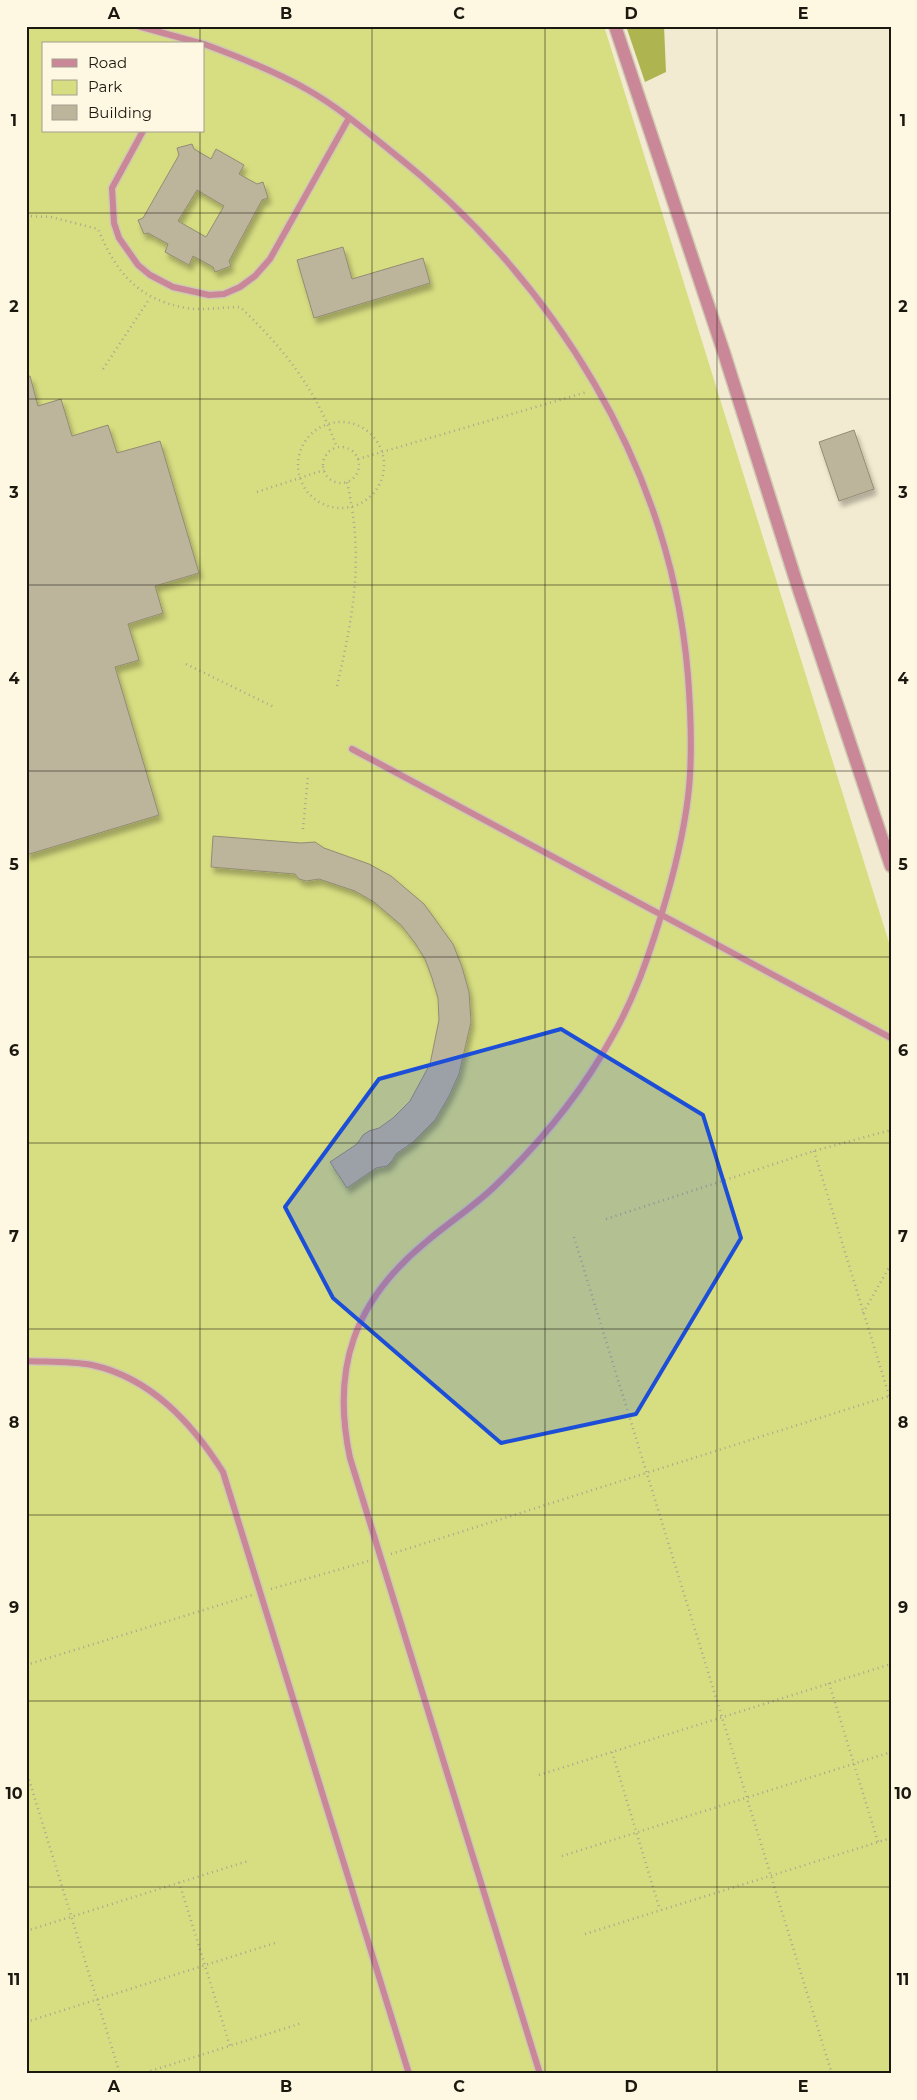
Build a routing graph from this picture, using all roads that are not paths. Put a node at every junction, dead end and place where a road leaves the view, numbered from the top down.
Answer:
1 (138, 26) edge
2 (615, 26) edge
3 (190, 42) edge
4 (205, 45) edge
5 (350, 118) junction
6 (142, 132) edge
7 (352, 749) dead end
8 (891, 866) edge
9 (661, 915) junction
10 (891, 1038) edge
11 (26, 1360) edge
12 (409, 2074) edge
13 (540, 2074) edge

1 - 3 lane
2 - 8 street
4 - 5 lane
5 - 6 lane
5 - 9 lane
7 - 9 lane
9 - 10 lane
9 - 13 lane
11 - 12 lane

